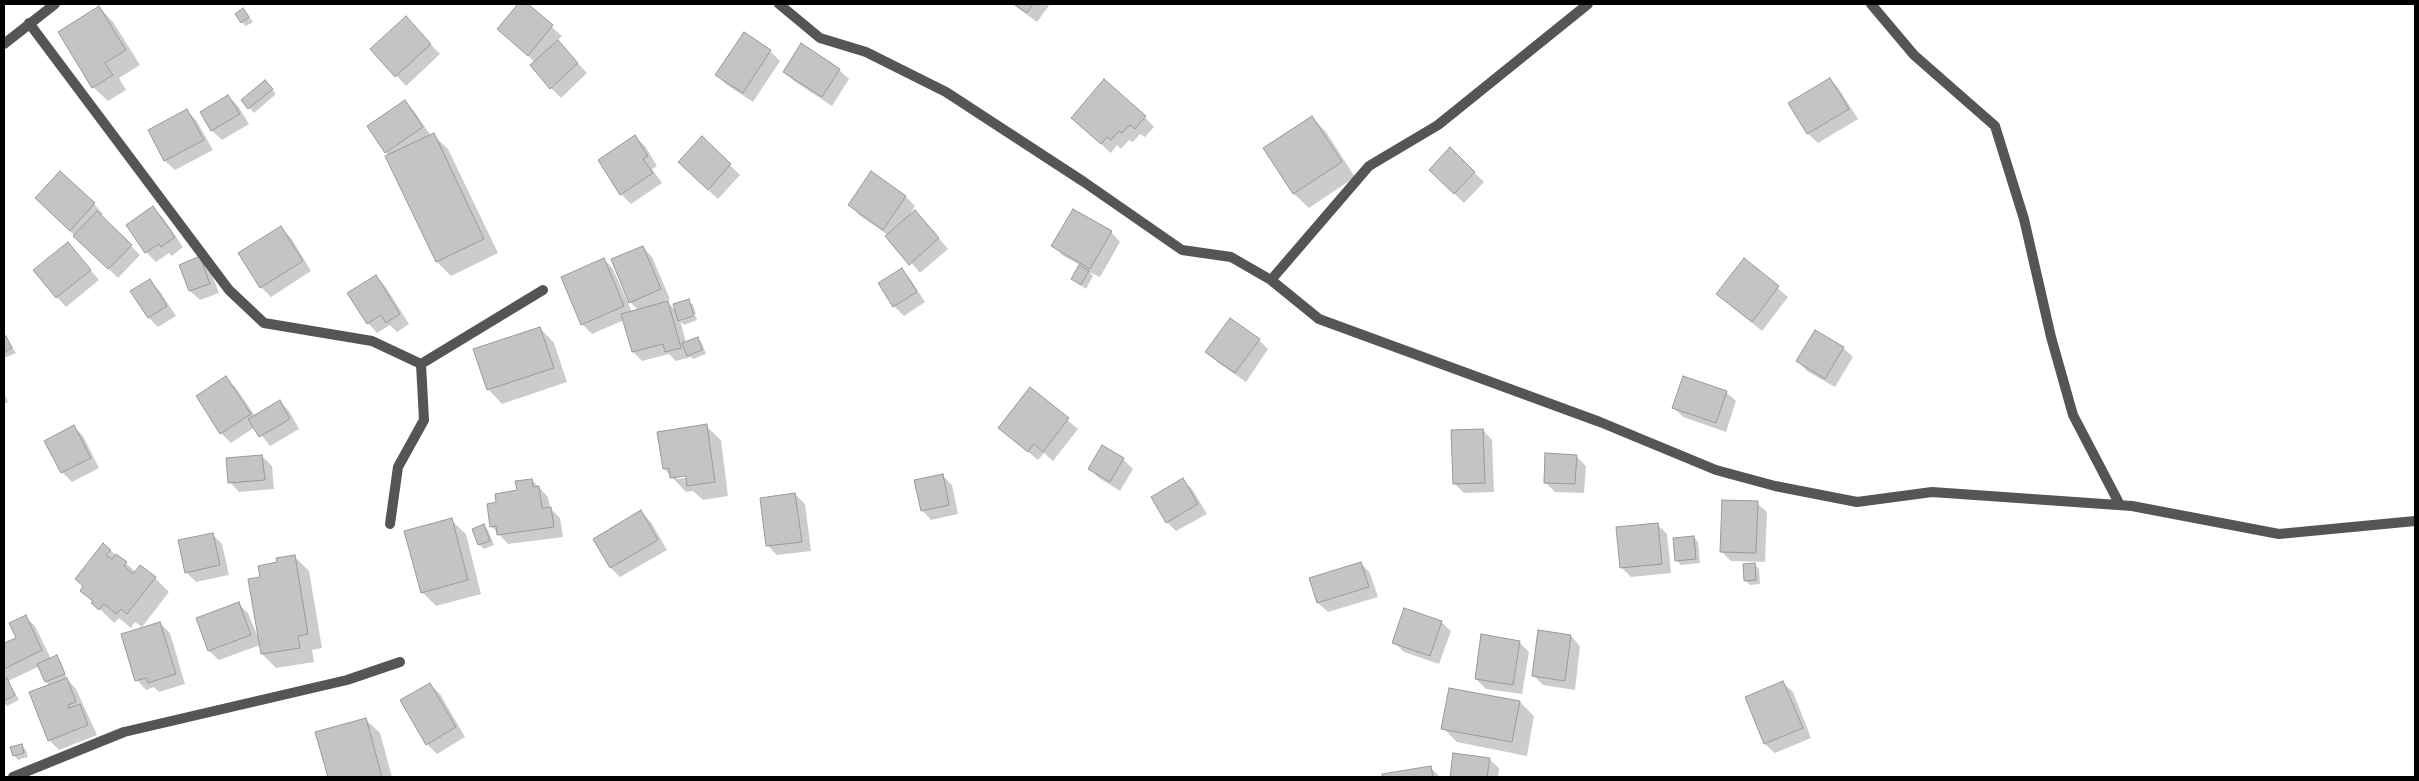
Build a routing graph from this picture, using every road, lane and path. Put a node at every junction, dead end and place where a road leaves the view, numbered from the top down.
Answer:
1 (55, 4) edge
2 (779, 4) edge
3 (1588, 4) edge
4 (1871, 4) edge
5 (29, 24) junction
6 (4, 44) edge
7 (1271, 280) junction
8 (543, 290) dead end
9 (421, 364) junction
10 (2120, 505) junction
11 (2415, 521) edge
12 (390, 524) dead end
13 (400, 662) dead end
14 (14, 777) edge

1 - 5 street
2 - 7 street
3 - 7 street
4 - 10 street
5 - 6 street
5 - 9 street
7 - 10 street
8 - 9 street
9 - 12 street
10 - 11 street
13 - 14 street

